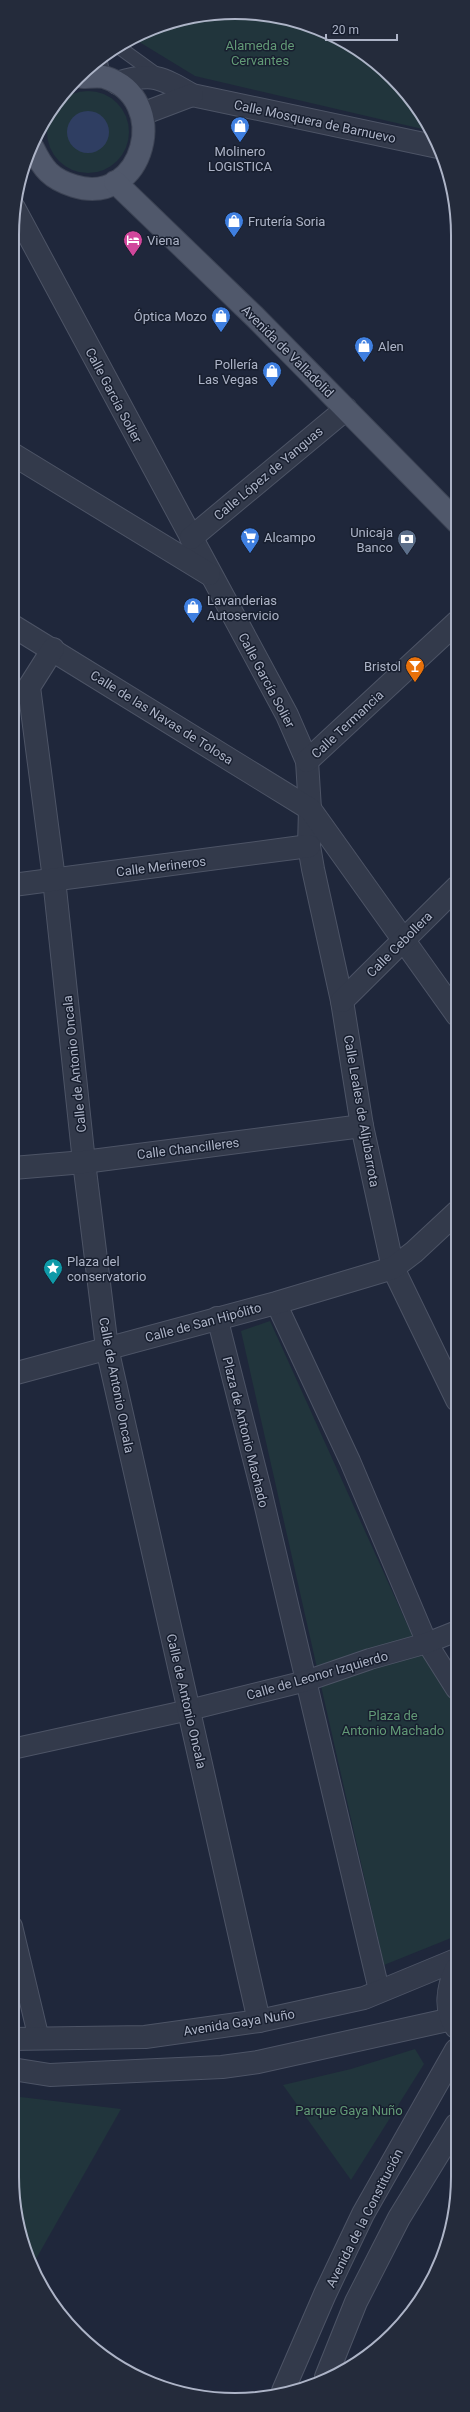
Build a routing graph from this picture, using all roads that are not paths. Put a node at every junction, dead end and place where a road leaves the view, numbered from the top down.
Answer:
1 (123, 50) edge
2 (101, 74) edge
3 (161, 78) junction
4 (192, 95) junction
5 (142, 114) junction
6 (432, 146) edge
7 (35, 159) edge
8 (116, 182) junction
9 (19, 218) edge
10 (346, 409) junction
11 (19, 458) edge
12 (451, 516) edge
13 (191, 538) junction
14 (210, 574) junction
15 (451, 628) edge
16 (19, 629) edge
17 (53, 649) junction
18 (21, 687) edge
19 (307, 760) junction
20 (310, 809) junction
21 (310, 846) junction
22 (54, 879) junction
23 (19, 884) edge
24 (451, 893) edge
25 (403, 940) junction
26 (342, 1001) junction
27 (451, 1007) edge
28 (362, 1126) junction
29 (84, 1162) junction
30 (19, 1167) edge
31 (451, 1218) edge
32 (393, 1268) junction
33 (276, 1303) junction
34 (217, 1317) junction
35 (107, 1348) junction
36 (19, 1372) edge
37 (451, 1388) edge
38 (451, 1633) edge
39 (427, 1643) junction
40 (306, 1681) junction
41 (451, 1681) edge
42 (189, 1710) junction
43 (19, 1747) edge
44 (19, 1955) edge
45 (451, 1962) edge
46 (451, 1981) edge
47 (379, 1990) junction
48 (451, 2014) edge
49 (259, 2021) junction
50 (451, 2024) edge
51 (19, 2039) edge
52 (39, 2039) junction
53 (451, 2059) edge
54 (19, 2070) edge
55 (451, 2133) edge
56 (328, 2372) edge
57 (285, 2387) edge

1 - 3 lane
2 - 3 street, Calle Mosquera de Barnuevo
2 - 5 main road
3 - 4 street, Calle Mosquera de Barnuevo
4 - 5 street
4 - 6 street, Calle Mosquera de Barnuevo
5 - 8 main road
7 - 8 main road
8 - 10 main road, Avenida de Valladolid
9 - 13 street, Calle García Solier
10 - 12 main road, Avenida de Valladolid
10 - 13 street, Calle López de Yanguas
11 - 14 street
13 - 14 street, Calle García Solier
14 - 19 street, Calle García Solier
15 - 19 street, Calle Termancia
16 - 17 street, Calle de las Navas de Tolosa
17 - 18 street, Calle de Antonio Oncala
17 - 20 street, Calle de las Navas de Tolosa
18 - 22 street, Calle de Antonio Oncala
19 - 20 street, Calle García Solier
20 - 21 street, Calle Leales de Aljubarrota
20 - 25 street
21 - 22 street, Calle Merineros
21 - 26 street, Calle Leales de Aljubarrota
22 - 23 street, Calle Merineros
22 - 29 street, Calle de Antonio Oncala
24 - 25 street, Calle Cebollera
25 - 26 street, Calle Cebollera
25 - 27 street
26 - 28 street, Calle Leales de Aljubarrota
28 - 29 street, Calle Chancilleres
28 - 32 street, Calle Leales de Aljubarrota
29 - 30 street, Calle Chancilleres
29 - 35 street, Calle de Antonio Oncala
31 - 32 street
32 - 33 street, Calle de San Hipólito
32 - 37 street, Calle Leales de Aljubarrota
33 - 34 street, Calle de San Hipólito
33 - 39 street
34 - 35 street, Calle de San Hipólito
34 - 40 street, Plaza de Antonio Machado
35 - 36 street, Calle de San Hipólito
35 - 42 street, Calle de Antonio Oncala
38 - 39 street, Calle de Leonor Izquierdo
39 - 40 street, Calle de Leonor Izquierdo
39 - 41 street
40 - 42 street, Calle de Leonor Izquierdo
40 - 47 street, Plaza de Antonio Machado
42 - 43 street, Calle de Leonor Izquierdo
42 - 49 street, Calle de Antonio Oncala
44 - 52 street
45 - 47 street, Avenida Gaya Nuño
46 - 48 street
47 - 49 street, Avenida Gaya Nuño
49 - 52 street, Avenida Gaya Nuño
50 - 54 street
51 - 52 street, Avenida Gaya Nuño
53 - 57 street, Avenida de la Constitución
55 - 56 street

